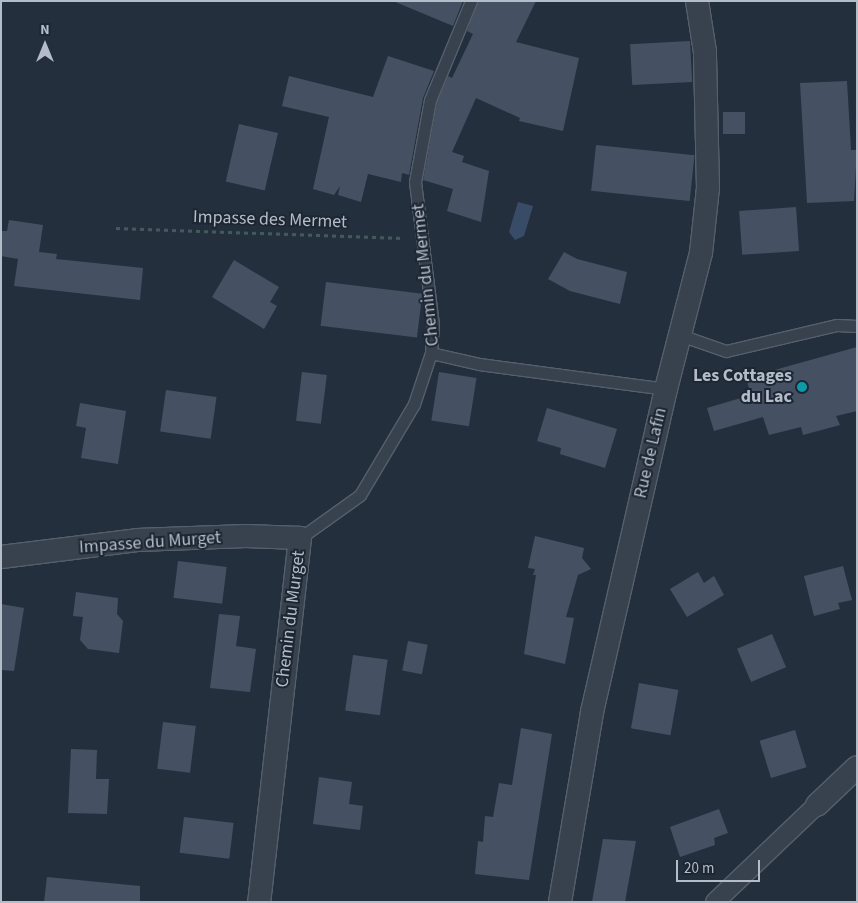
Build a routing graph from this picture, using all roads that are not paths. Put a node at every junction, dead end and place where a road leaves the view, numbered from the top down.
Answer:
1 (471, 1) edge
2 (697, 1) edge
3 (857, 326) edge
4 (680, 335) junction
5 (431, 353) junction
6 (666, 388) junction
7 (300, 538) junction
8 (1, 557) edge
9 (857, 767) edge
10 (816, 805) joint
11 (259, 902) edge
12 (560, 902) edge
13 (715, 902) edge

1 - 5 lane, Chemin du Mermet
2 - 4 street, Rue de Lafin
3 - 4 lane
4 - 6 street, Rue de Lafin
5 - 6 lane, Chemin du Mermet
5 - 7 lane, Chemin du Murget
6 - 12 street, Rue de Lafin
7 - 8 street, Impasse du Murget
7 - 11 street, Chemin du Murget
9 - 10 street
10 - 13 street

